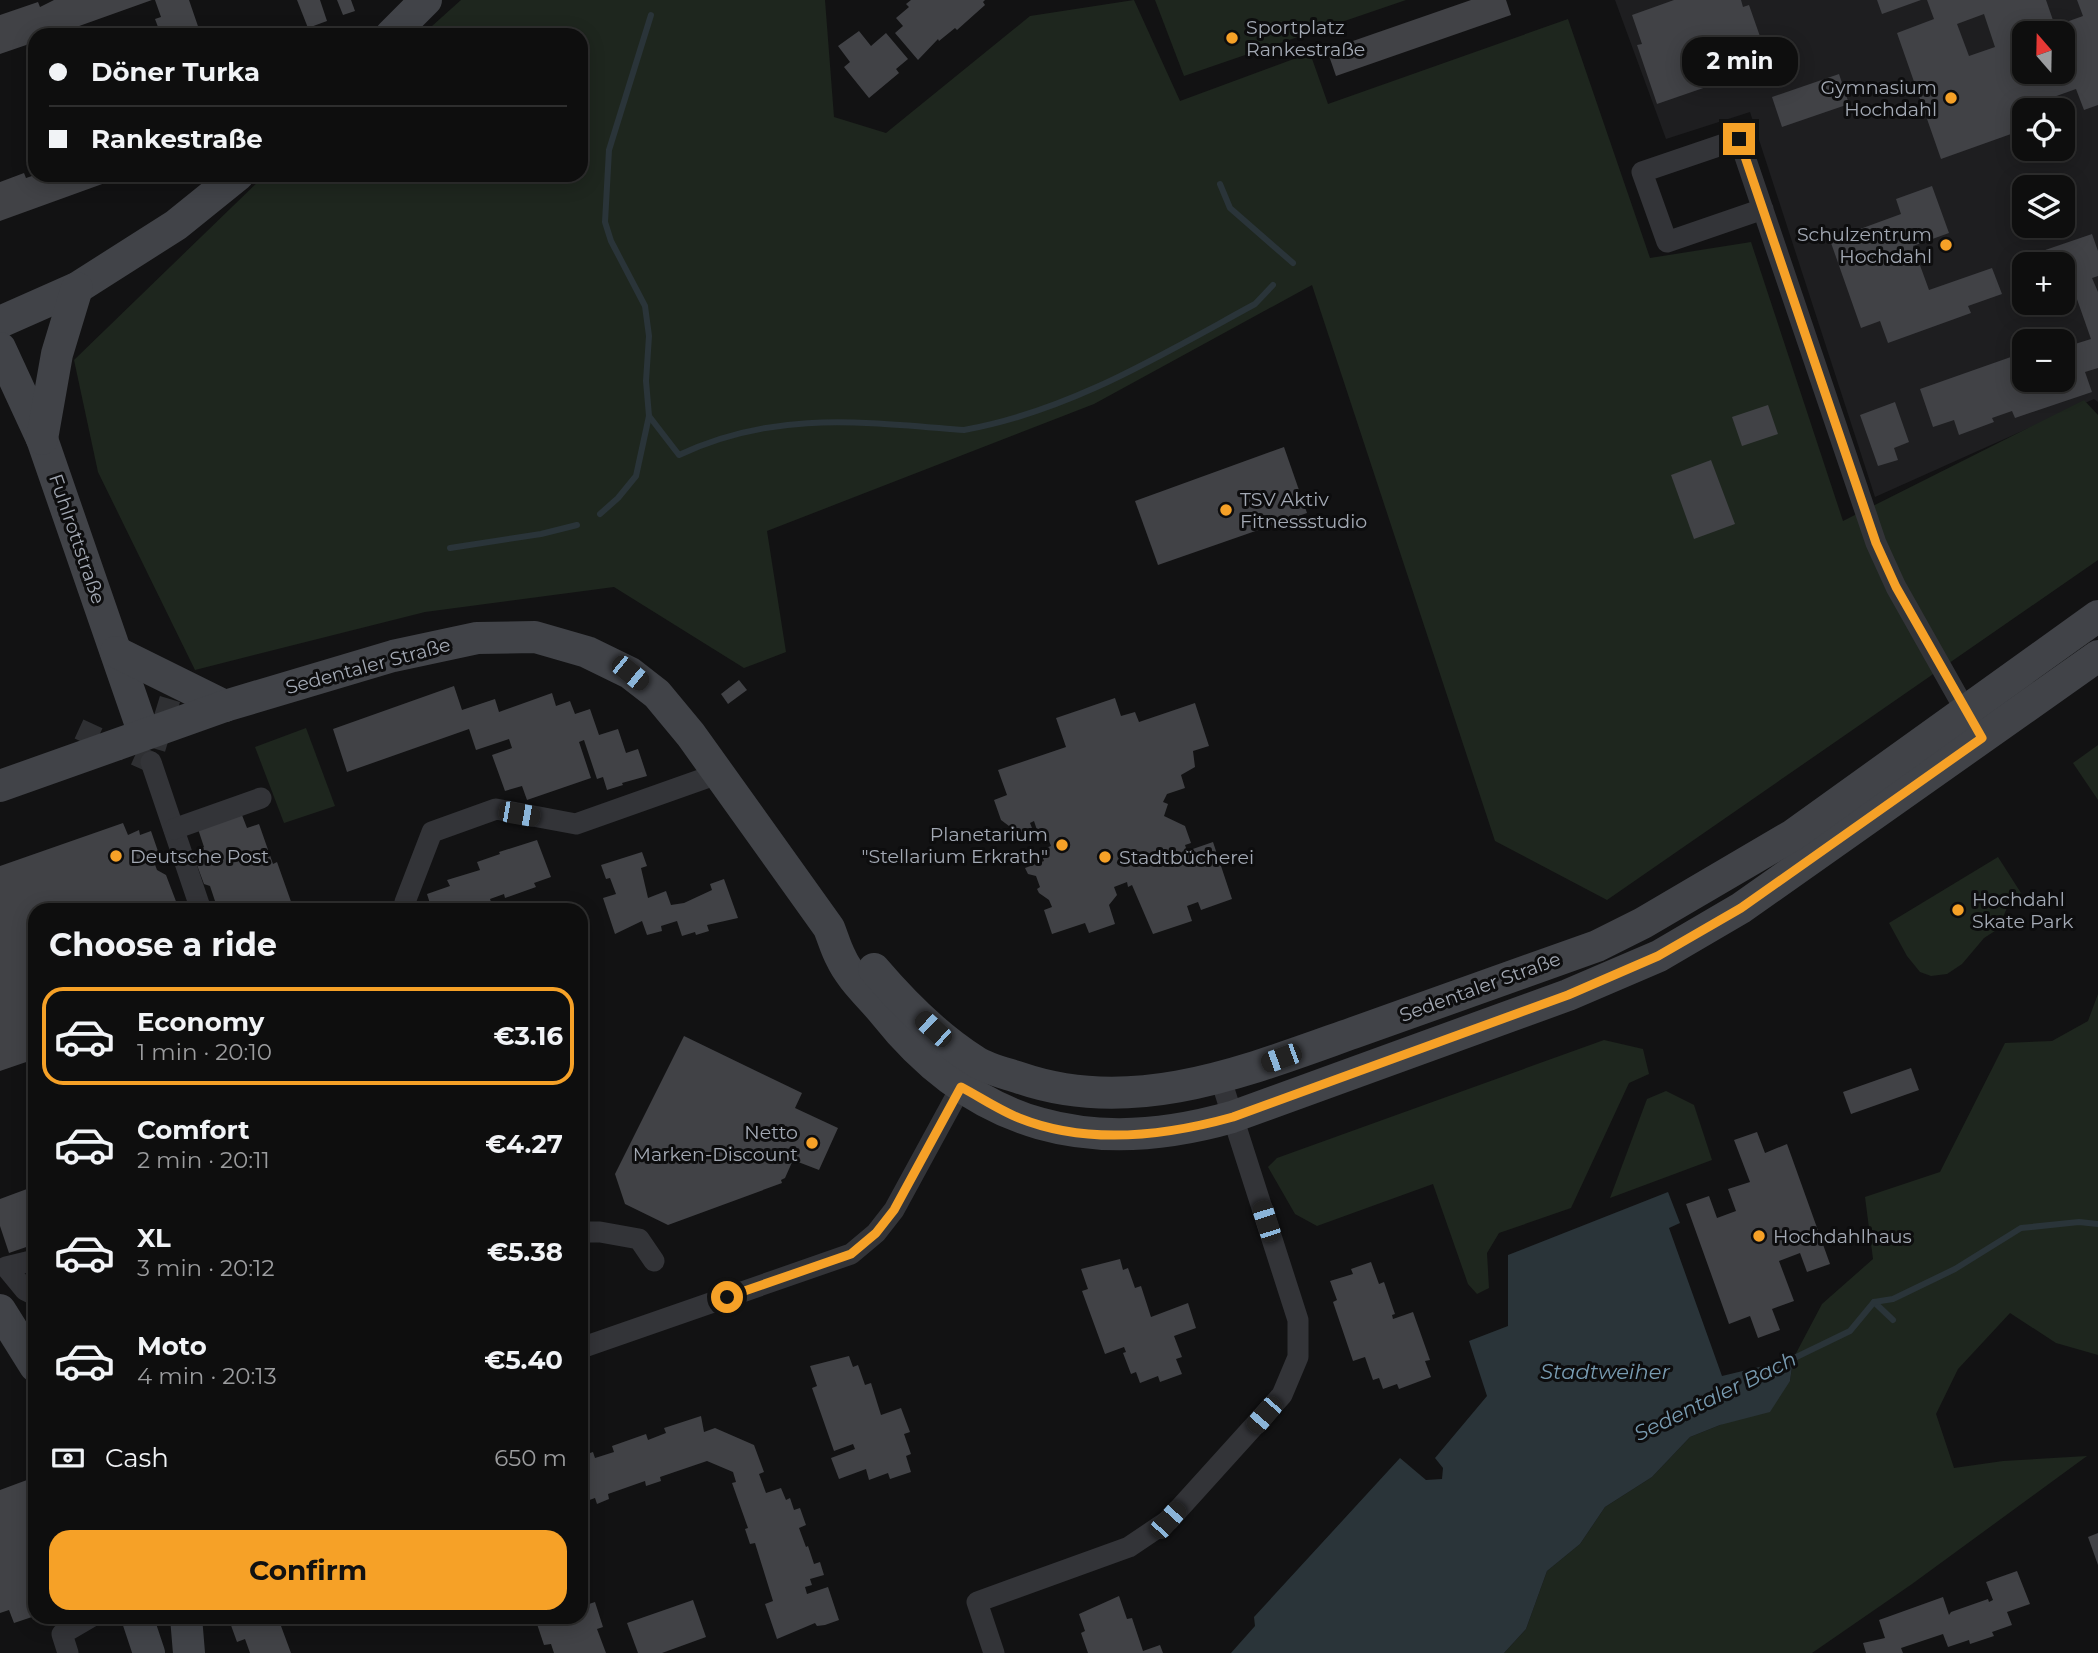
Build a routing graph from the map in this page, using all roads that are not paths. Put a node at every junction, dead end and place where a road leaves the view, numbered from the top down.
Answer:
1 (426, 0) edge
2 (398, 28) edge
3 (229, 182) edge
4 (1763, 209) junction
5 (77, 288) junction
6 (0, 322) edge
7 (0, 348) edge
8 (42, 439) junction
9 (2098, 616) edge
10 (116, 652) junction
11 (2098, 656) edge
12 (225, 706) junction
13 (1965, 710) junction
14 (1982, 738) junction
15 (148, 748) junction
16 (720, 774) junction
17 (0, 786) edge
18 (261, 798) dead end
19 (174, 829) junction
20 (405, 902) dead end
21 (199, 903) edge
22 (969, 1075) junction
23 (1220, 1077) junction
24 (1233, 1117) junction
25 (588, 1232) edge
26 (654, 1261) dead end
27 (28, 1262) edge
28 (28, 1292) edge
29 (0, 1310) edge
30 (588, 1346) edge
31 (28, 1355) edge
32 (79, 1624) edge
33 (139, 1624) edge
34 (186, 1624) edge
35 (68, 1653) edge
36 (149, 1653) edge
37 (188, 1653) edge
38 (994, 1653) edge

1 - 2 street
3 - 5 street
4 - 4 street
4 - 13 street
5 - 6 street
5 - 8 street
7 - 8 street, Fuhlrottstraße
8 - 10 street, Fuhlrottstraße
9 - 13 street, Sedentaler Straße
10 - 12 street
10 - 15 street, Fuhlrottstraße
11 - 14 street, Sedentaler Straße
12 - 15 street, Sedentaler Straße
12 - 16 street, Sedentaler Straße
13 - 14 street
13 - 23 street, Sedentaler Straße
14 - 24 street, Sedentaler Straße
15 - 17 street, Sedentaler Straße
15 - 19 street
16 - 20 street
16 - 22 street, Sedentaler Straße
18 - 19 street
19 - 21 street
22 - 23 street, Sedentaler Straße
22 - 24 street, Sedentaler Straße
22 - 30 street
23 - 24 street
24 - 38 street
25 - 26 street
27 - 28 street
29 - 31 street
32 - 35 street
33 - 36 street
34 - 37 street

